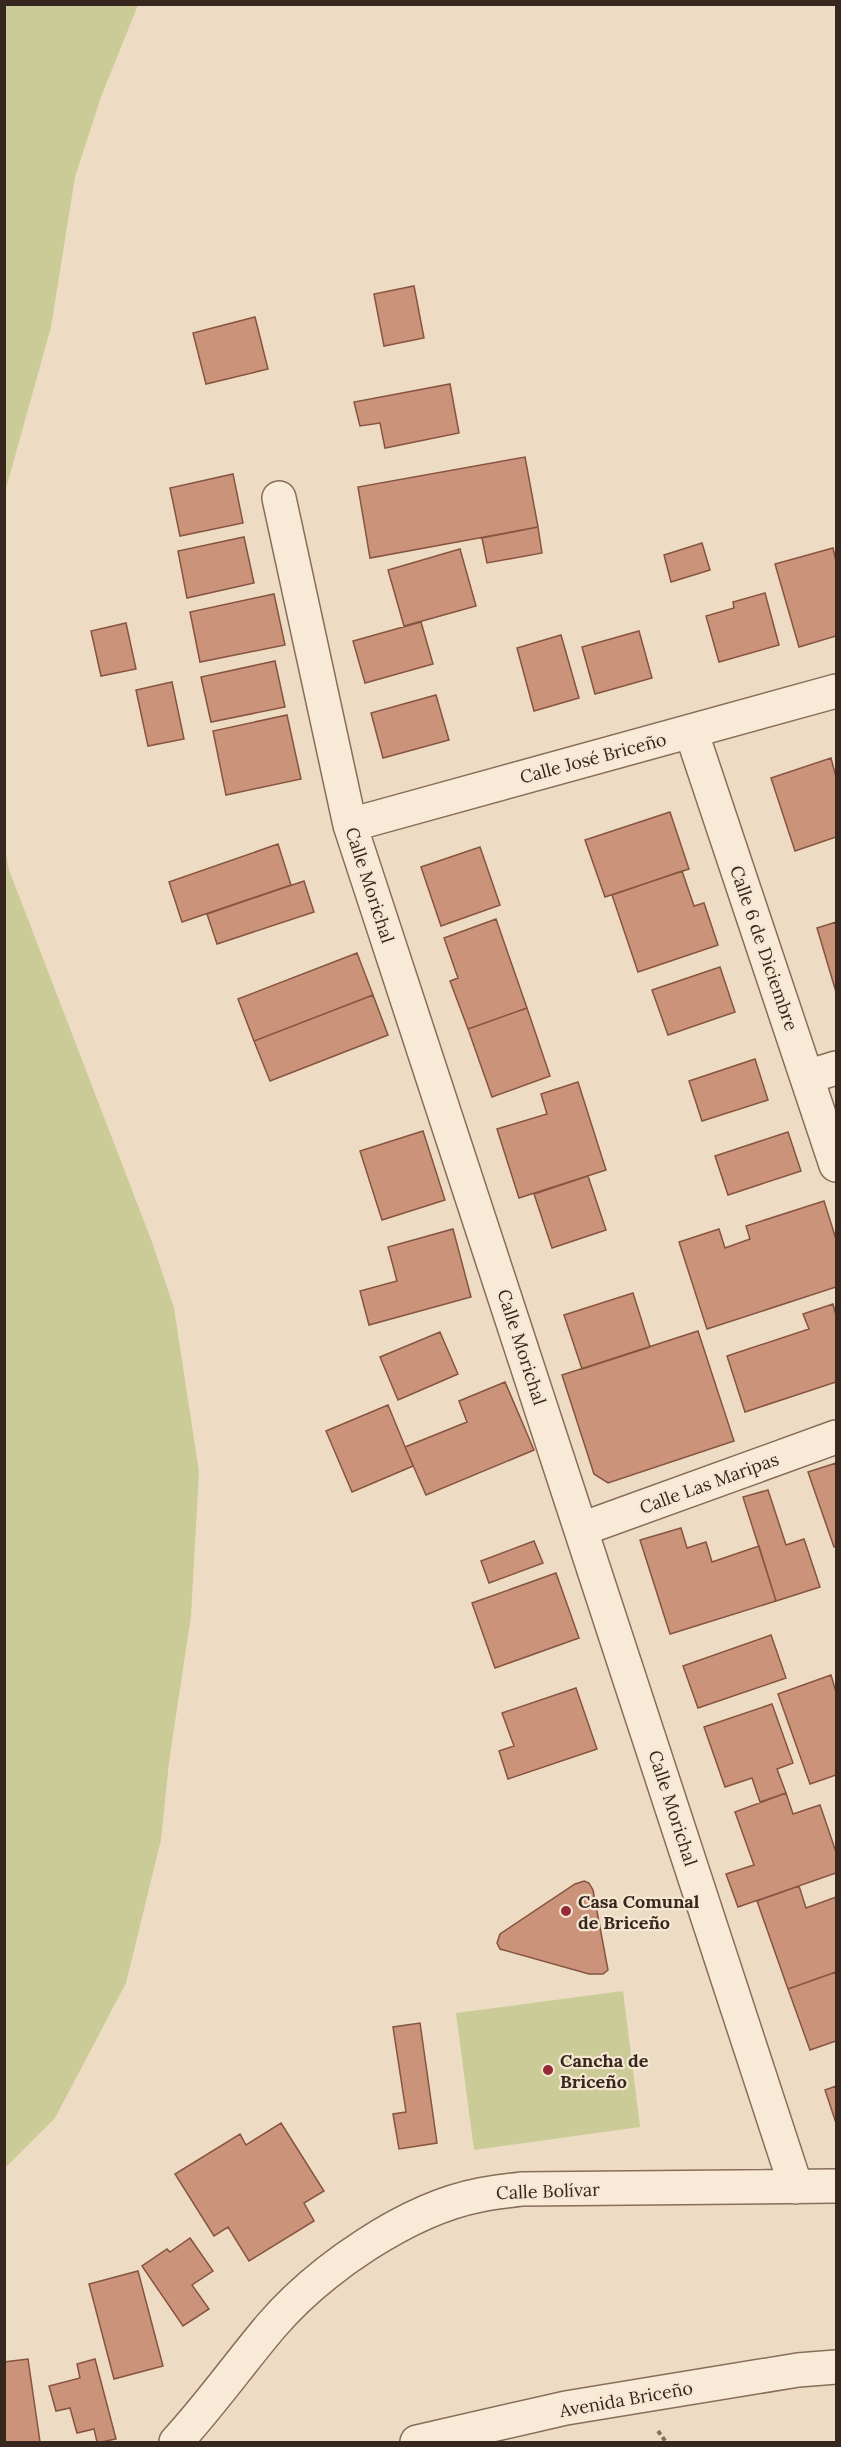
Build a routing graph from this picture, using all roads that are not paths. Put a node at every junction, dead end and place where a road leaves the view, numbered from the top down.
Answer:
1 (279, 498) dead end
2 (837, 691) edge
3 (691, 731) junction
4 (350, 825) junction
5 (822, 1073) edge
6 (837, 1165) edge
7 (837, 1437) edge
8 (582, 1529) junction
9 (837, 2186) edge
10 (796, 2187) junction
11 (837, 2367) edge
12 (176, 2442) edge
13 (417, 2442) edge

1 - 4 street, Calle Morichal
2 - 3 street, Calle José Briceño
3 - 4 street, Calle José Briceño
3 - 5 street, Calle 6 de Diciembre
4 - 8 street, Calle Morichal
5 - 6 street, Calle 6 de Diciembre
7 - 8 street, Calle Las Maripas
8 - 10 street, Calle Morichal
9 - 10 street, Calle Bolívar
10 - 12 street, Calle Bolívar
11 - 13 street, Avenida Briceño

